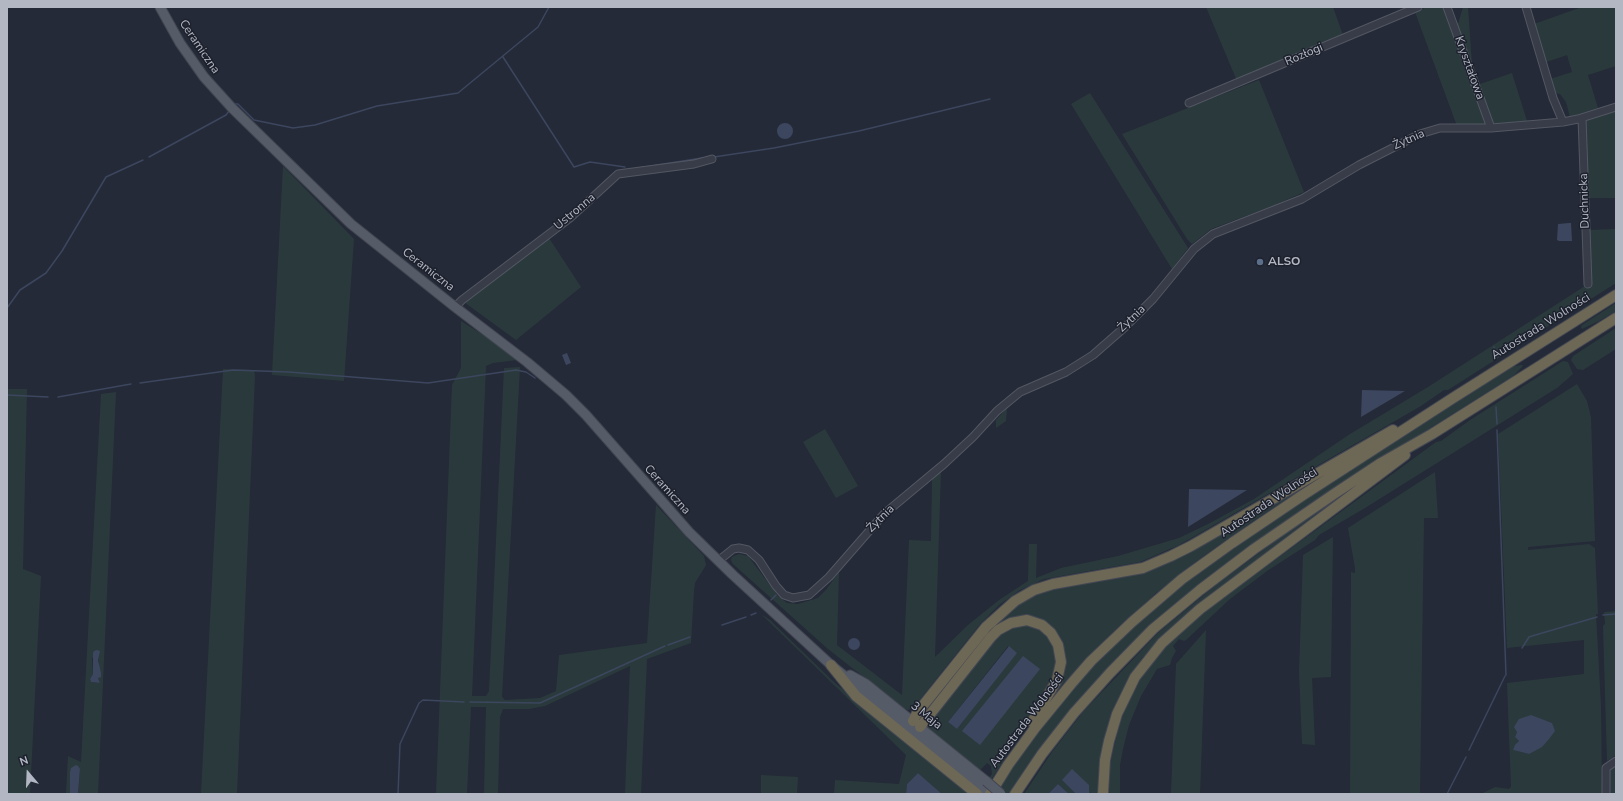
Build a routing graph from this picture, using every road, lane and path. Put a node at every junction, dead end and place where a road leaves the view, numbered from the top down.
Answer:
1 (160, 7) edge
2 (1418, 7) edge
3 (1447, 7) edge
4 (1526, 7) edge
5 (1189, 103) dead end
6 (1616, 107) edge
7 (1582, 118) junction
8 (1563, 122) junction
9 (1491, 128) junction
10 (712, 159) dead end
11 (1588, 284) dead end
12 (1616, 295) edge
13 (456, 307) junction
14 (1616, 318) edge
15 (1453, 398) junction
16 (1432, 434) junction
17 (696, 539) joint
18 (718, 561) junction
19 (830, 665) junction
20 (915, 726) junction
21 (1616, 761) edge
22 (1008, 765) junction
23 (985, 790) edge
24 (1000, 794) edge
25 (1015, 794) edge
26 (1103, 794) edge
27 (1606, 794) edge

1 - 13 main road, Ceramiczna
2 - 5 street, Rozłogi
3 - 9 street, Kryształowa
4 - 8 street
6 - 7 street, Żytnia
7 - 8 street, Żytnia
7 - 11 street, Duchnicka
8 - 9 street, Żytnia
9 - 18 street, Żytnia
10 - 13 street, Ustronna
12 - 15 highway, Autostrada Wolności
13 - 17 main road, Ceramiczna
14 - 16 highway
15 - 20 highway
15 - 22 highway, Autostrada Wolności
16 - 25 highway
16 - 26 highway
17 - 18 main road, 3 Maja
18 - 19 main road, 3 Maja
19 - 20 main road, 3 Maja
19 - 23 highway
20 - 22 highway
20 - 23 main road, 3 Maja
21 - 27 street
22 - 23 highway, Autostrada Wolności
23 - 24 main road, 3 Maja, bridge

